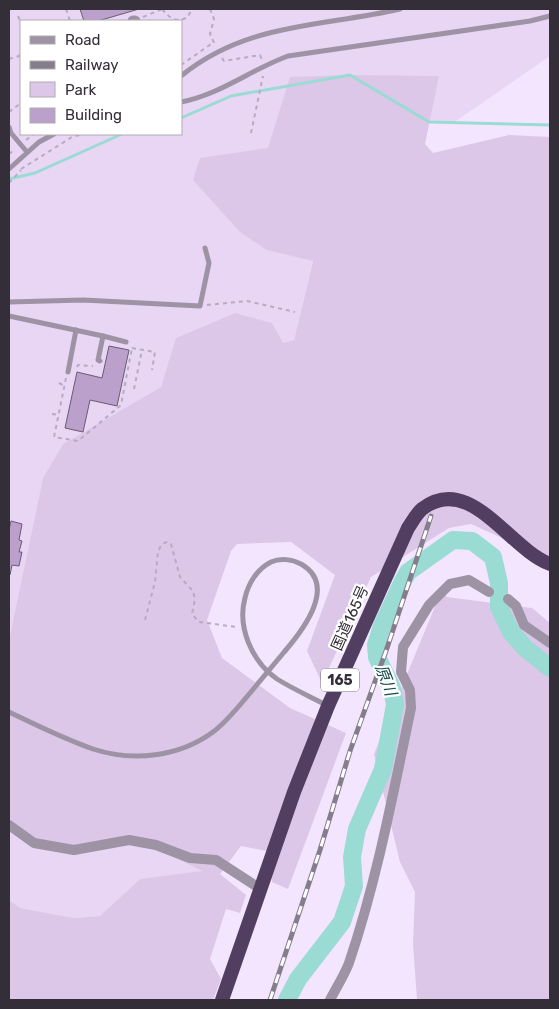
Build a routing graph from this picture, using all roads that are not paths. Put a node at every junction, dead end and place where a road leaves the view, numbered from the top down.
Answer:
1 (400, 9) edge
2 (550, 16) edge
3 (182, 75) edge
4 (182, 102) edge
5 (9, 127) edge
6 (52, 135) edge
7 (27, 152) junction
8 (9, 169) edge
9 (205, 248) dead end
10 (9, 302) edge
11 (9, 316) edge
12 (76, 330) junction
13 (103, 336) junction
14 (126, 342) road end
15 (99, 361) road end
16 (68, 372) road end
17 (550, 564) edge
18 (489, 592) dead end
19 (508, 599) dead end
20 (550, 643) edge
21 (328, 706) junction
22 (9, 712) edge
23 (9, 825) edge
24 (260, 888) junction
25 (222, 1000) edge
26 (330, 1000) edge

1 - 3 lane
2 - 4 lane
5 - 7 lane
6 - 7 lane
7 - 8 lane
9 - 10 lane
11 - 12 lane
12 - 13 lane
12 - 16 lane
13 - 14 lane
13 - 15 lane
17 - 21 highway, 国道165号 / 165
18 - 26 street
19 - 20 street
21 - 22 lane, bridge
21 - 24 highway, 国道165号 / 165
23 - 24 street
24 - 25 highway, 国道165号 / 165

